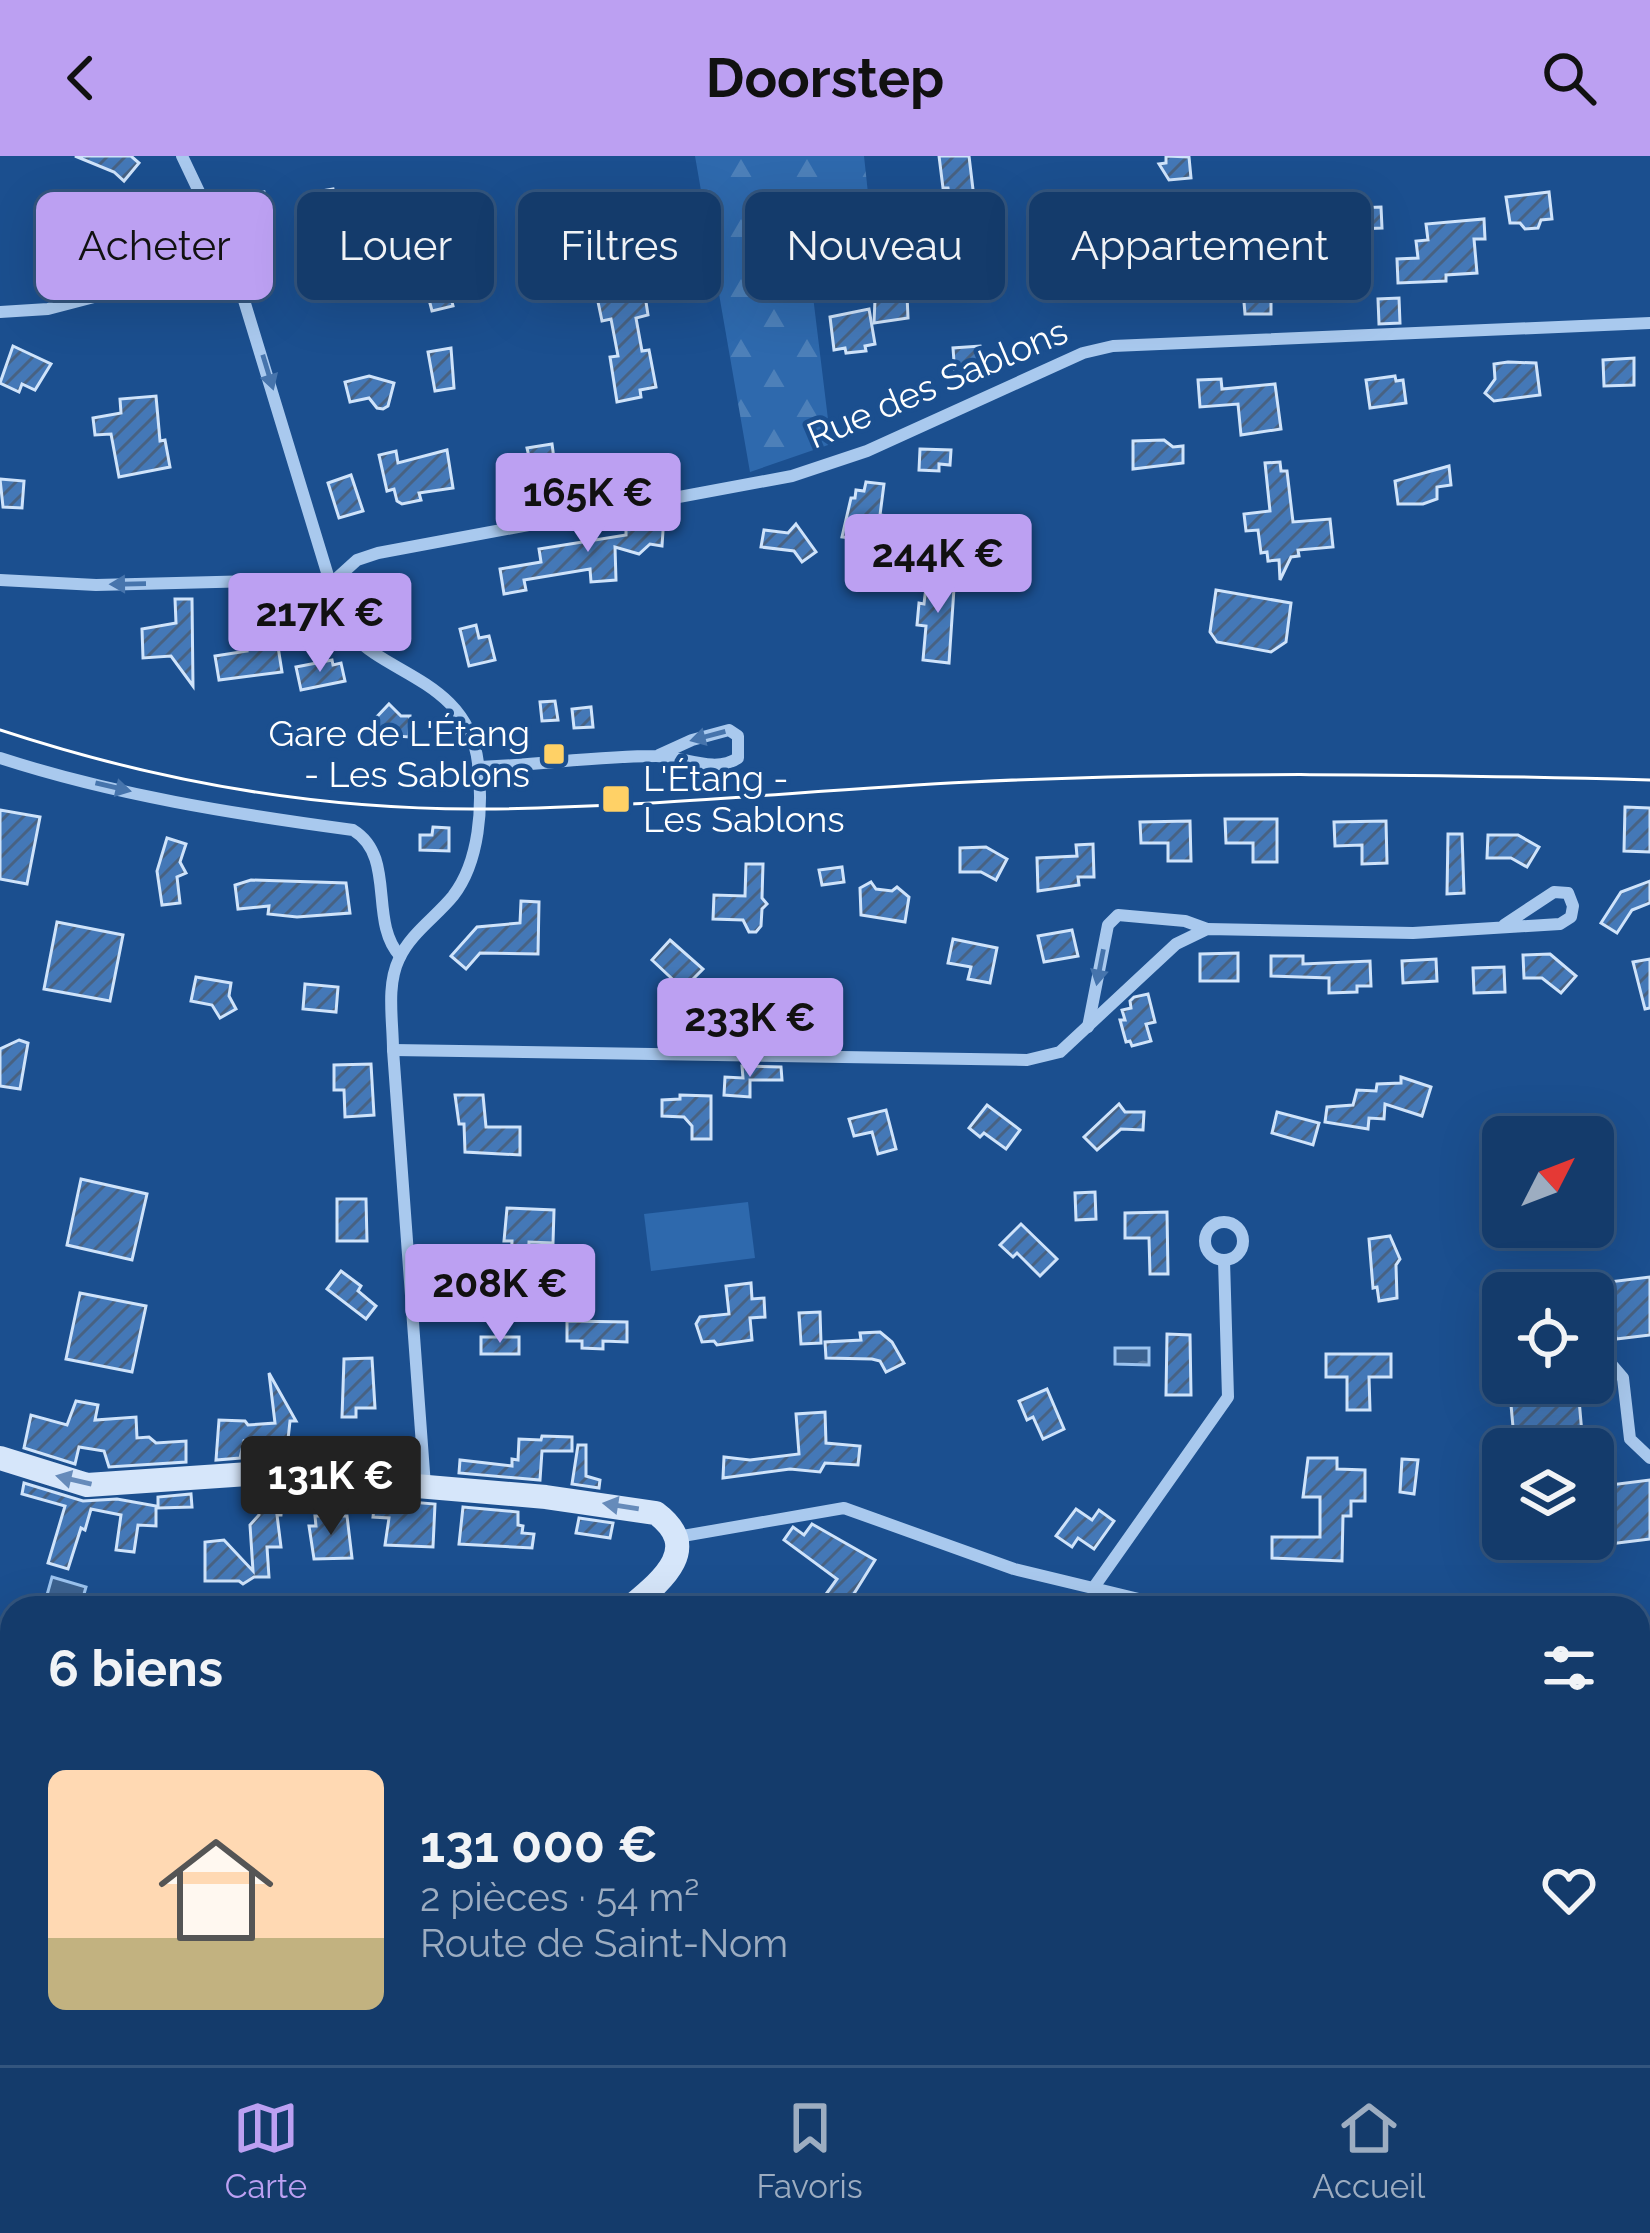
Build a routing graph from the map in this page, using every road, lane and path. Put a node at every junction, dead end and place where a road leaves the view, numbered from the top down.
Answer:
1 (182, 156) edge
2 (199, 192) edge
3 (82, 300) edge
4 (244, 300) edge
5 (0, 312) edge
6 (1650, 323) edge
7 (332, 579) junction
8 (0, 580) edge
9 (659, 755) junction
10 (0, 758) edge
11 (478, 767) junction
12 (1504, 925) junction
13 (1207, 929) junction
14 (400, 956) junction
15 (1088, 1030) junction
16 (393, 1050) junction
17 (1224, 1260) dead end
18 (1614, 1368) edge
19 (1650, 1458) edge
20 (0, 1459) edge
21 (425, 1486) junction
22 (677, 1537) junction
23 (1094, 1587) junction
24 (642, 1596) edge
25 (1129, 1596) edge

1 - 2 street
3 - 5 street
4 -> 7 street
6 - 7 street, Rue des Sablons
7 -> 8 street
7 - 11 street
9 -> 9 street
9 - 11 street
10 -> 14 street
11 - 14 street
12 - 12 street
12 - 13 street
13 - 15 street
13 -> 15 street
14 - 16 street
15 - 16 street
16 - 21 street
17 - 23 street
18 - 19 street
21 -> 20 street
22 -> 21 street
22 - 23 street
22 - 24 street
23 - 25 street

